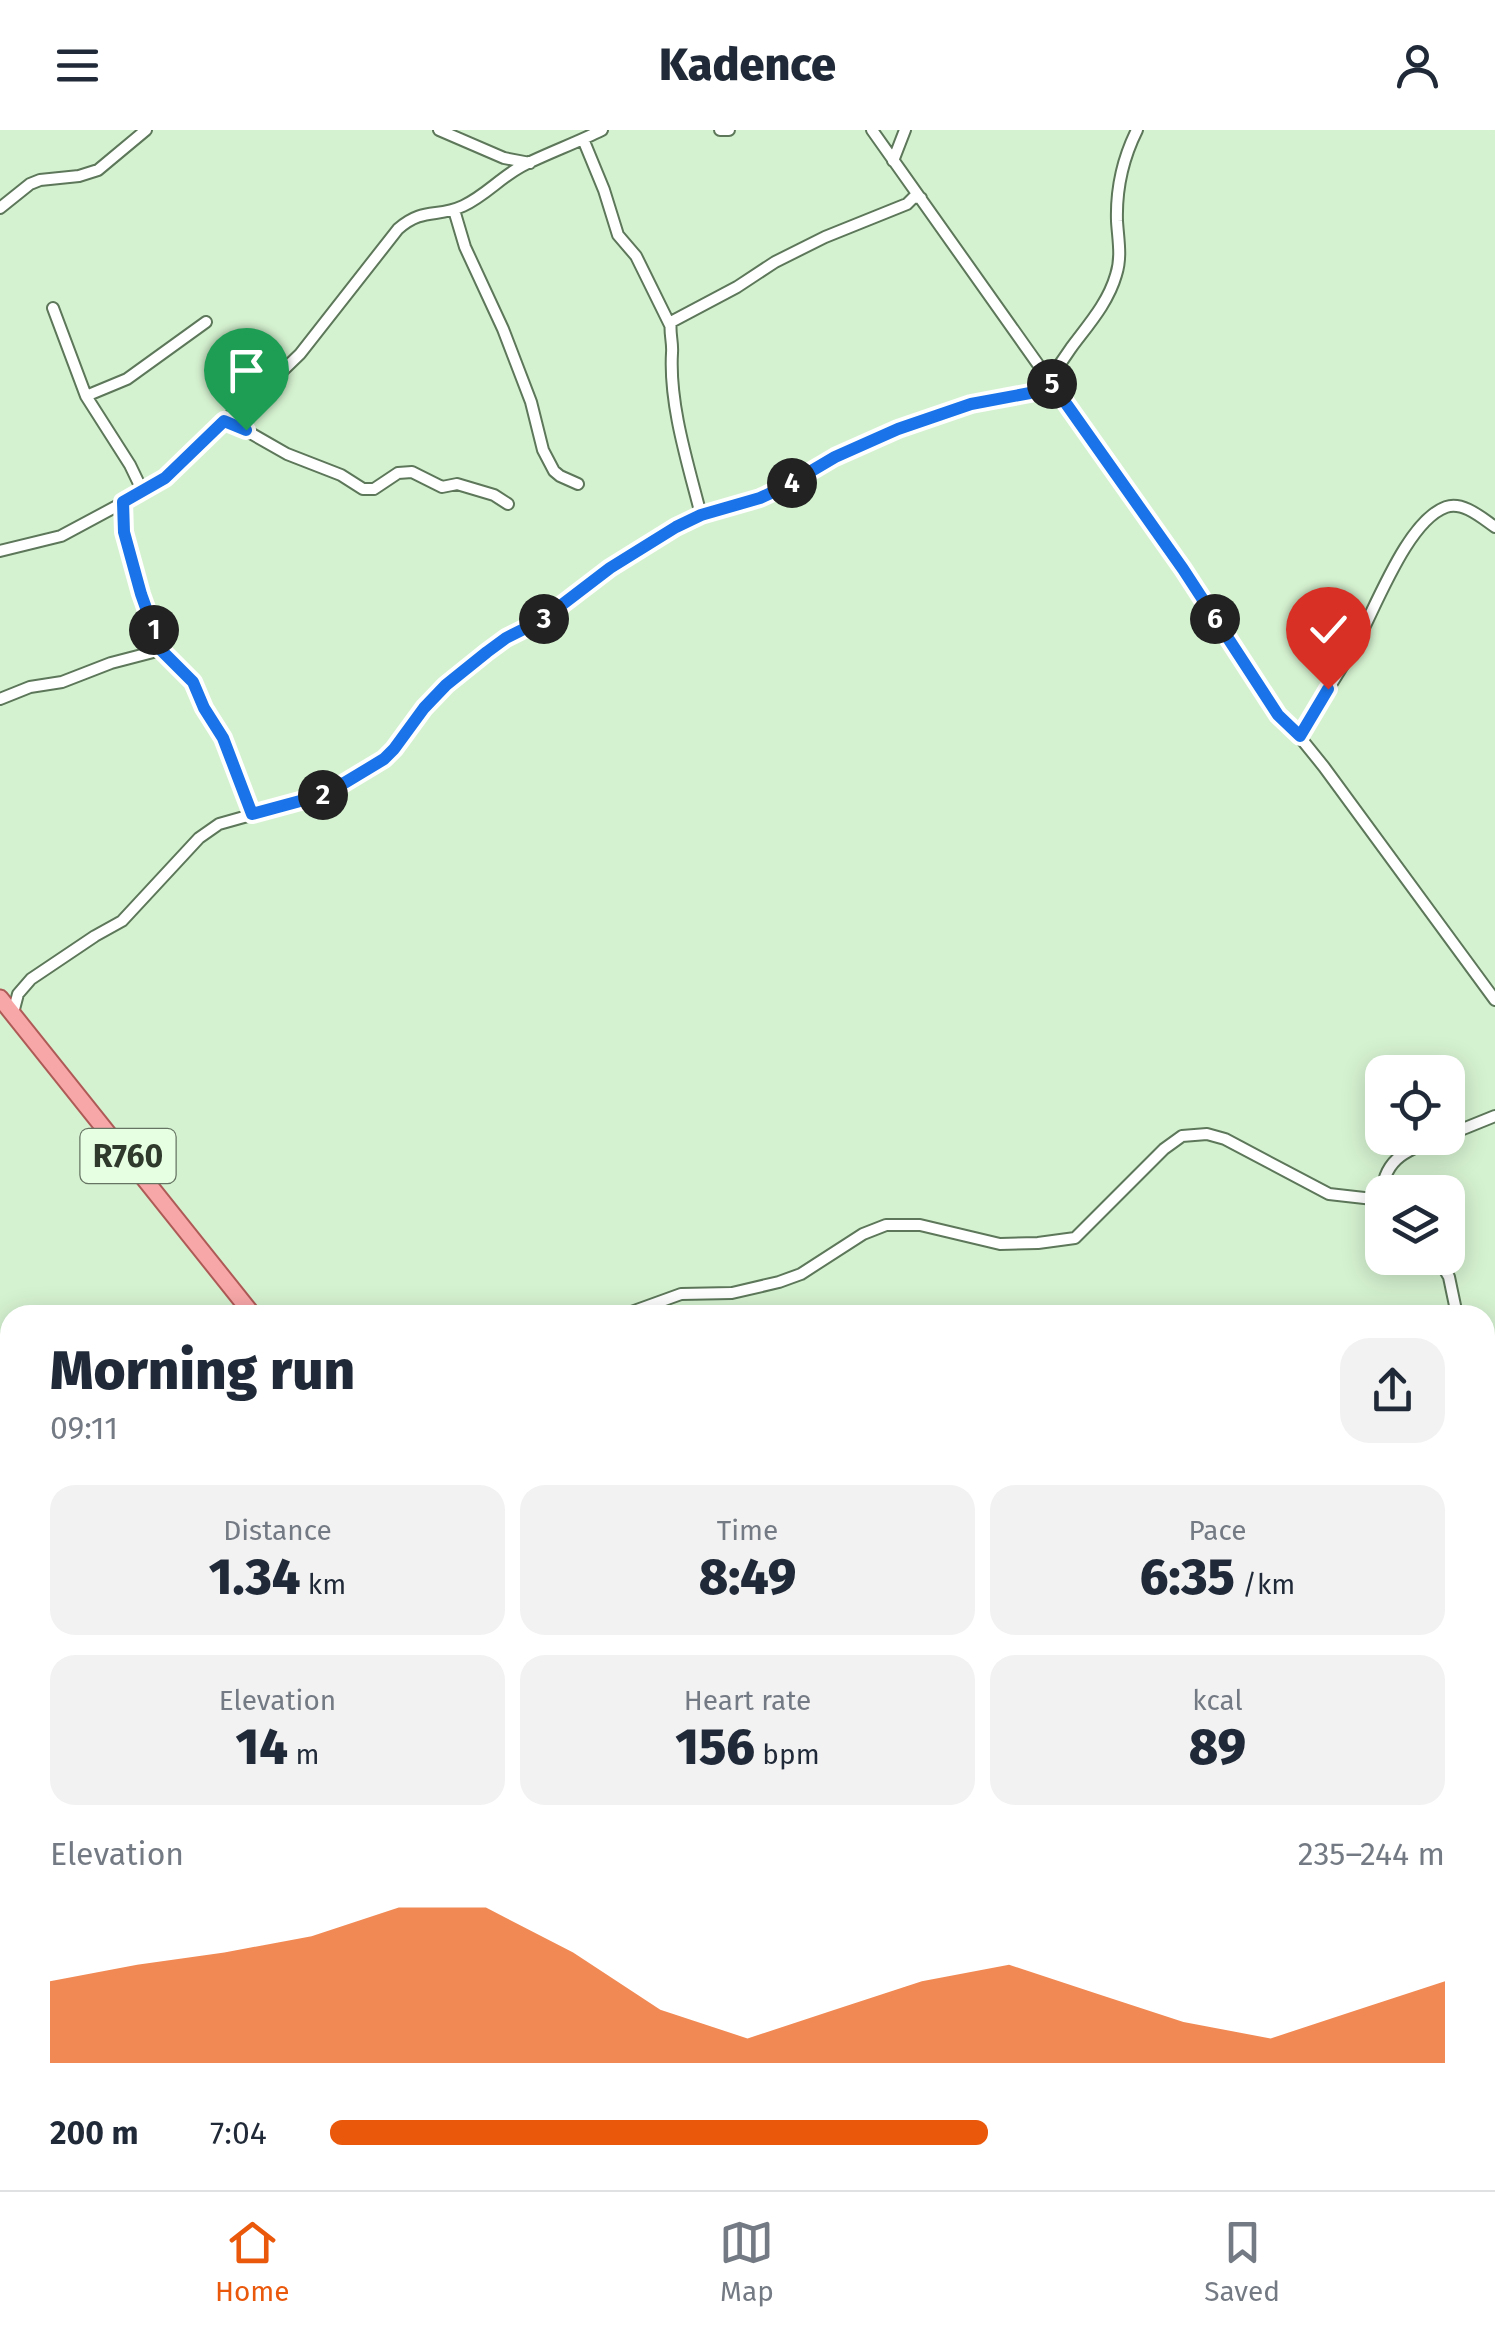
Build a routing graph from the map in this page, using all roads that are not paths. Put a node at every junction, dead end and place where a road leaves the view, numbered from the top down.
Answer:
1 (146, 130) edge
2 (439, 130) edge
3 (602, 130) edge
4 (720, 130) edge
5 (729, 130) edge
6 (872, 130) edge
7 (905, 130) edge
8 (1138, 130) edge
9 (583, 139) junction
10 (893, 161) junction
11 (531, 163) junction
12 (921, 198) junction
13 (0, 208) edge
14 (454, 210) junction
15 (53, 308) dead end
16 (206, 322) dead end
17 (670, 324) junction
18 (1048, 378) junction
19 (86, 396) junction
20 (224, 421) junction
21 (578, 484) dead end
22 (143, 492) junction
23 (123, 502) junction
24 (508, 504) dead end
25 (701, 515) junction
26 (1495, 528) edge
27 (0, 551) edge
28 (161, 650) junction
29 (0, 699) edge
30 (1300, 736) junction
31 (252, 814) junction
32 (0, 998) edge
33 (1495, 1000) edge
34 (13, 1013) junction
35 (1495, 1116) edge
36 (1465, 1128) edge
37 (1402, 1155) edge
38 (1386, 1175) edge
39 (1365, 1199) edge
40 (1448, 1275) edge
41 (245, 1305) edge
42 (651, 1305) edge
43 (1455, 1305) edge

1 - 13 street
2 - 11 street
3 - 9 street
4 - 5 street
6 - 10 street
7 - 10 street
8 - 18 street
9 - 11 street
9 - 17 street
10 - 12 street
11 - 14 street
12 - 17 street
12 - 18 street
14 - 20 street
14 - 21 street
15 - 19 street
16 - 19 street
17 - 25 street
18 - 25 street
18 - 30 street
19 - 22 street
20 - 22 street
20 - 24 street
22 - 23 street
23 - 27 street
23 - 28 street
25 - 31 street
26 - 30 street
28 - 29 street
28 - 31 street
30 - 33 street
31 - 34 street
32 - 34 main road, R760
34 - 41 main road, R760
35 - 36 street
37 - 38 street
39 - 42 street
40 - 43 street

